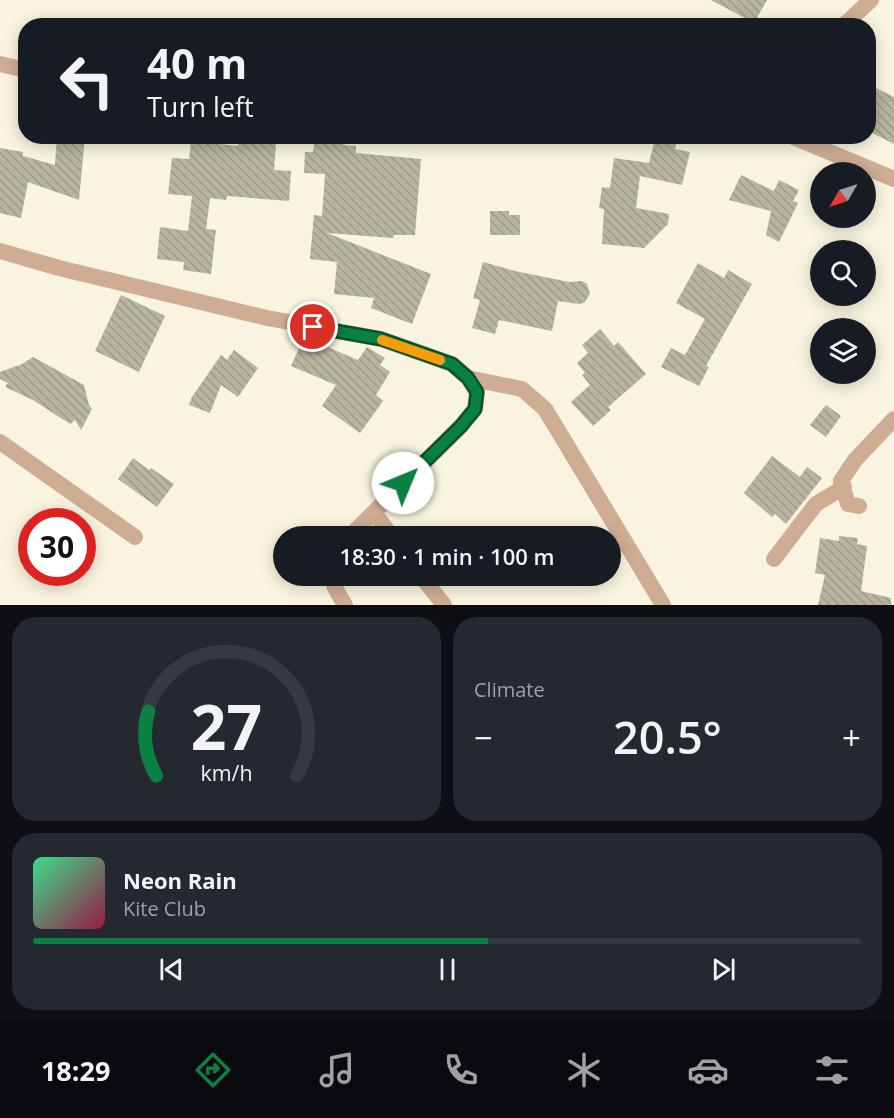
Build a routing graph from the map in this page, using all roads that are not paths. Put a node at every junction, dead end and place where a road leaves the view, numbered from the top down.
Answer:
1 (871, 0) edge
2 (852, 18) edge
3 (0, 64) edge
4 (18, 68) edge
5 (810, 144) edge
6 (894, 179) edge
7 (0, 251) edge
8 (468, 378) junction
9 (894, 419) edge
10 (0, 442) edge
11 (844, 487) junction
12 (859, 506) dead end
13 (374, 512) junction
14 (360, 526) edge
15 (384, 526) edge
16 (135, 537) dead end
17 (774, 558) dead end
18 (334, 586) edge
19 (429, 586) edge
20 (345, 605) edge
21 (444, 605) edge
22 (663, 605) edge

1 - 2 street
3 - 4 street
5 - 6 street
7 - 8 street
8 - 13 street
8 - 22 street
9 - 11 street
10 - 16 street
11 - 12 street
11 - 17 street
13 - 14 street
13 - 15 street
18 - 20 street
19 - 21 street

